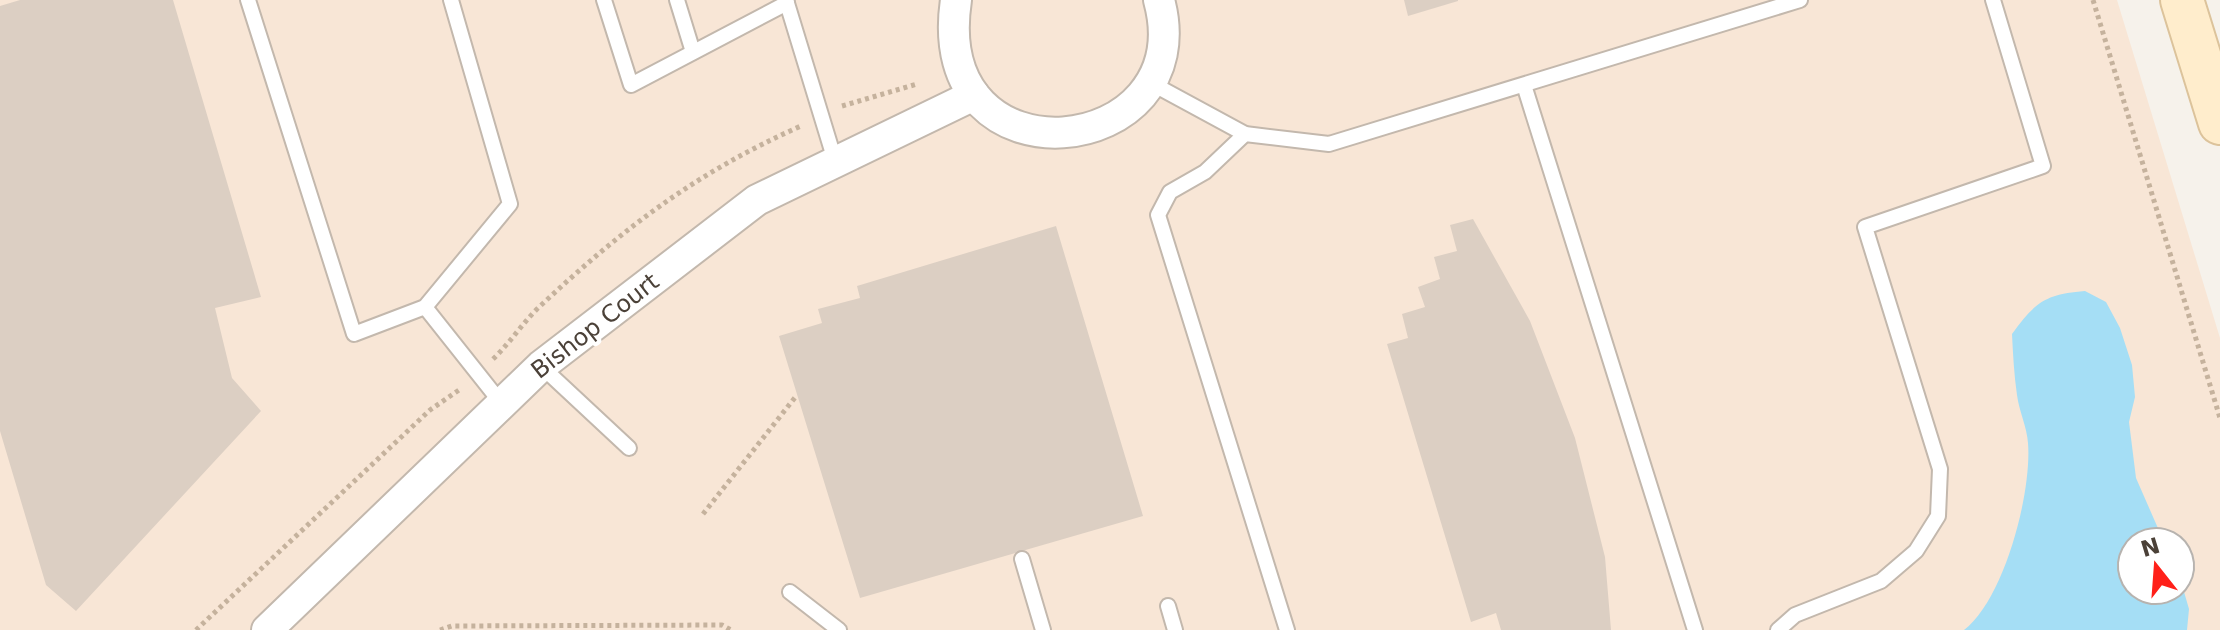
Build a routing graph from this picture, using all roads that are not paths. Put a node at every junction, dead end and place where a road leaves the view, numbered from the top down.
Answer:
1 (248, 0) edge
2 (451, 0) edge
3 (604, 0) edge
4 (677, 0) edge
5 (956, 0) edge
6 (1159, 0) edge
7 (1800, 0) edge
8 (1993, 0) edge
9 (2182, 0) edge
10 (787, 2) edge
11 (693, 52) junction
12 (1149, 82) junction
13 (1524, 85) junction
14 (974, 95) junction
15 (2220, 123) edge
16 (1245, 134) junction
17 (836, 165) junction
18 (425, 307) junction
19 (541, 366) junction
20 (502, 404) junction
21 (629, 448) dead end
22 (1022, 559) dead end
23 (790, 592) dead end
24 (1168, 606) dead end
25 (267, 630) edge
26 (839, 630) edge
27 (1043, 630) edge
28 (1175, 630) edge
29 (1287, 630) edge
30 (1695, 630) edge
31 (1778, 630) edge

1 - 18 lane
2 - 18 lane
3 - 11 lane
4 - 11 lane
5 - 14 street
6 - 12 street
7 - 13 lane
8 - 31 lane
9 - 15 main road
10 - 11 lane
10 - 17 lane
12 - 14 street
12 - 16 lane
13 - 16 lane
13 - 30 lane
14 - 17 street, Bishop Court
16 - 29 lane
17 - 19 street, Bishop Court
18 - 20 lane
19 - 20 street, Bishop Court
19 - 21 lane
20 - 25 street, Bishop Court
22 - 27 lane
23 - 26 lane
24 - 28 lane

